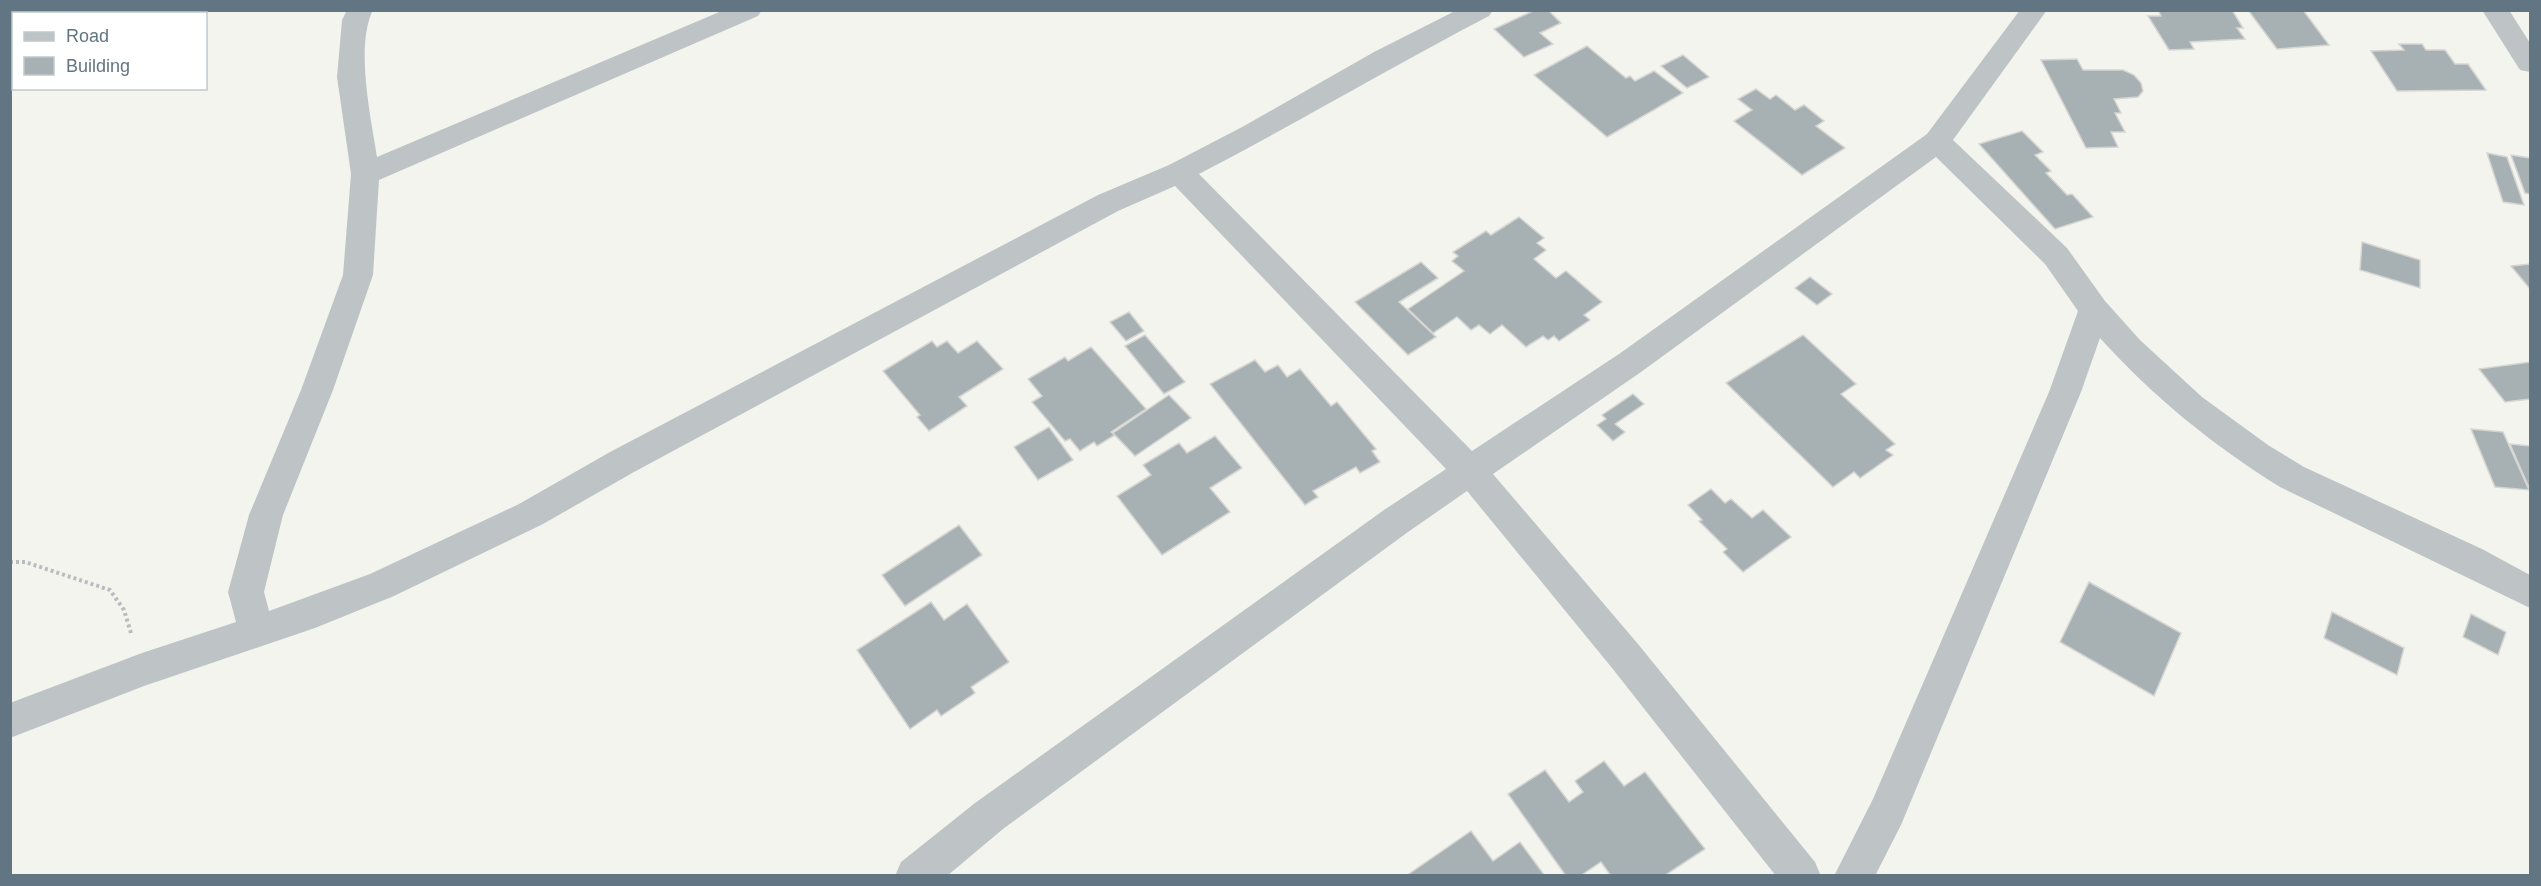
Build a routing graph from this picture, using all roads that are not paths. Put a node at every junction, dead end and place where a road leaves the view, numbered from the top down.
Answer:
1 (360, 10) edge
2 (749, 10) edge
3 (1480, 10) edge
4 (2034, 10) edge
5 (2495, 10) edge
6 (2530, 63) edge
7 (1937, 141) junction
8 (1179, 172) junction
9 (365, 174) junction
10 (2094, 310) junction
11 (1472, 471) junction
12 (2530, 592) edge
13 (256, 632) junction
14 (10, 721) edge
15 (915, 876) edge
16 (1801, 876) edge
17 (1854, 876) edge

1 - 9 street
2 - 9 street
3 - 8 street
4 - 7 street
5 - 6 street
7 - 10 street
7 - 11 street
8 - 11 street
8 - 13 street
9 - 13 street
10 - 12 street
10 - 17 street
11 - 15 street
11 - 16 street
13 - 14 street

